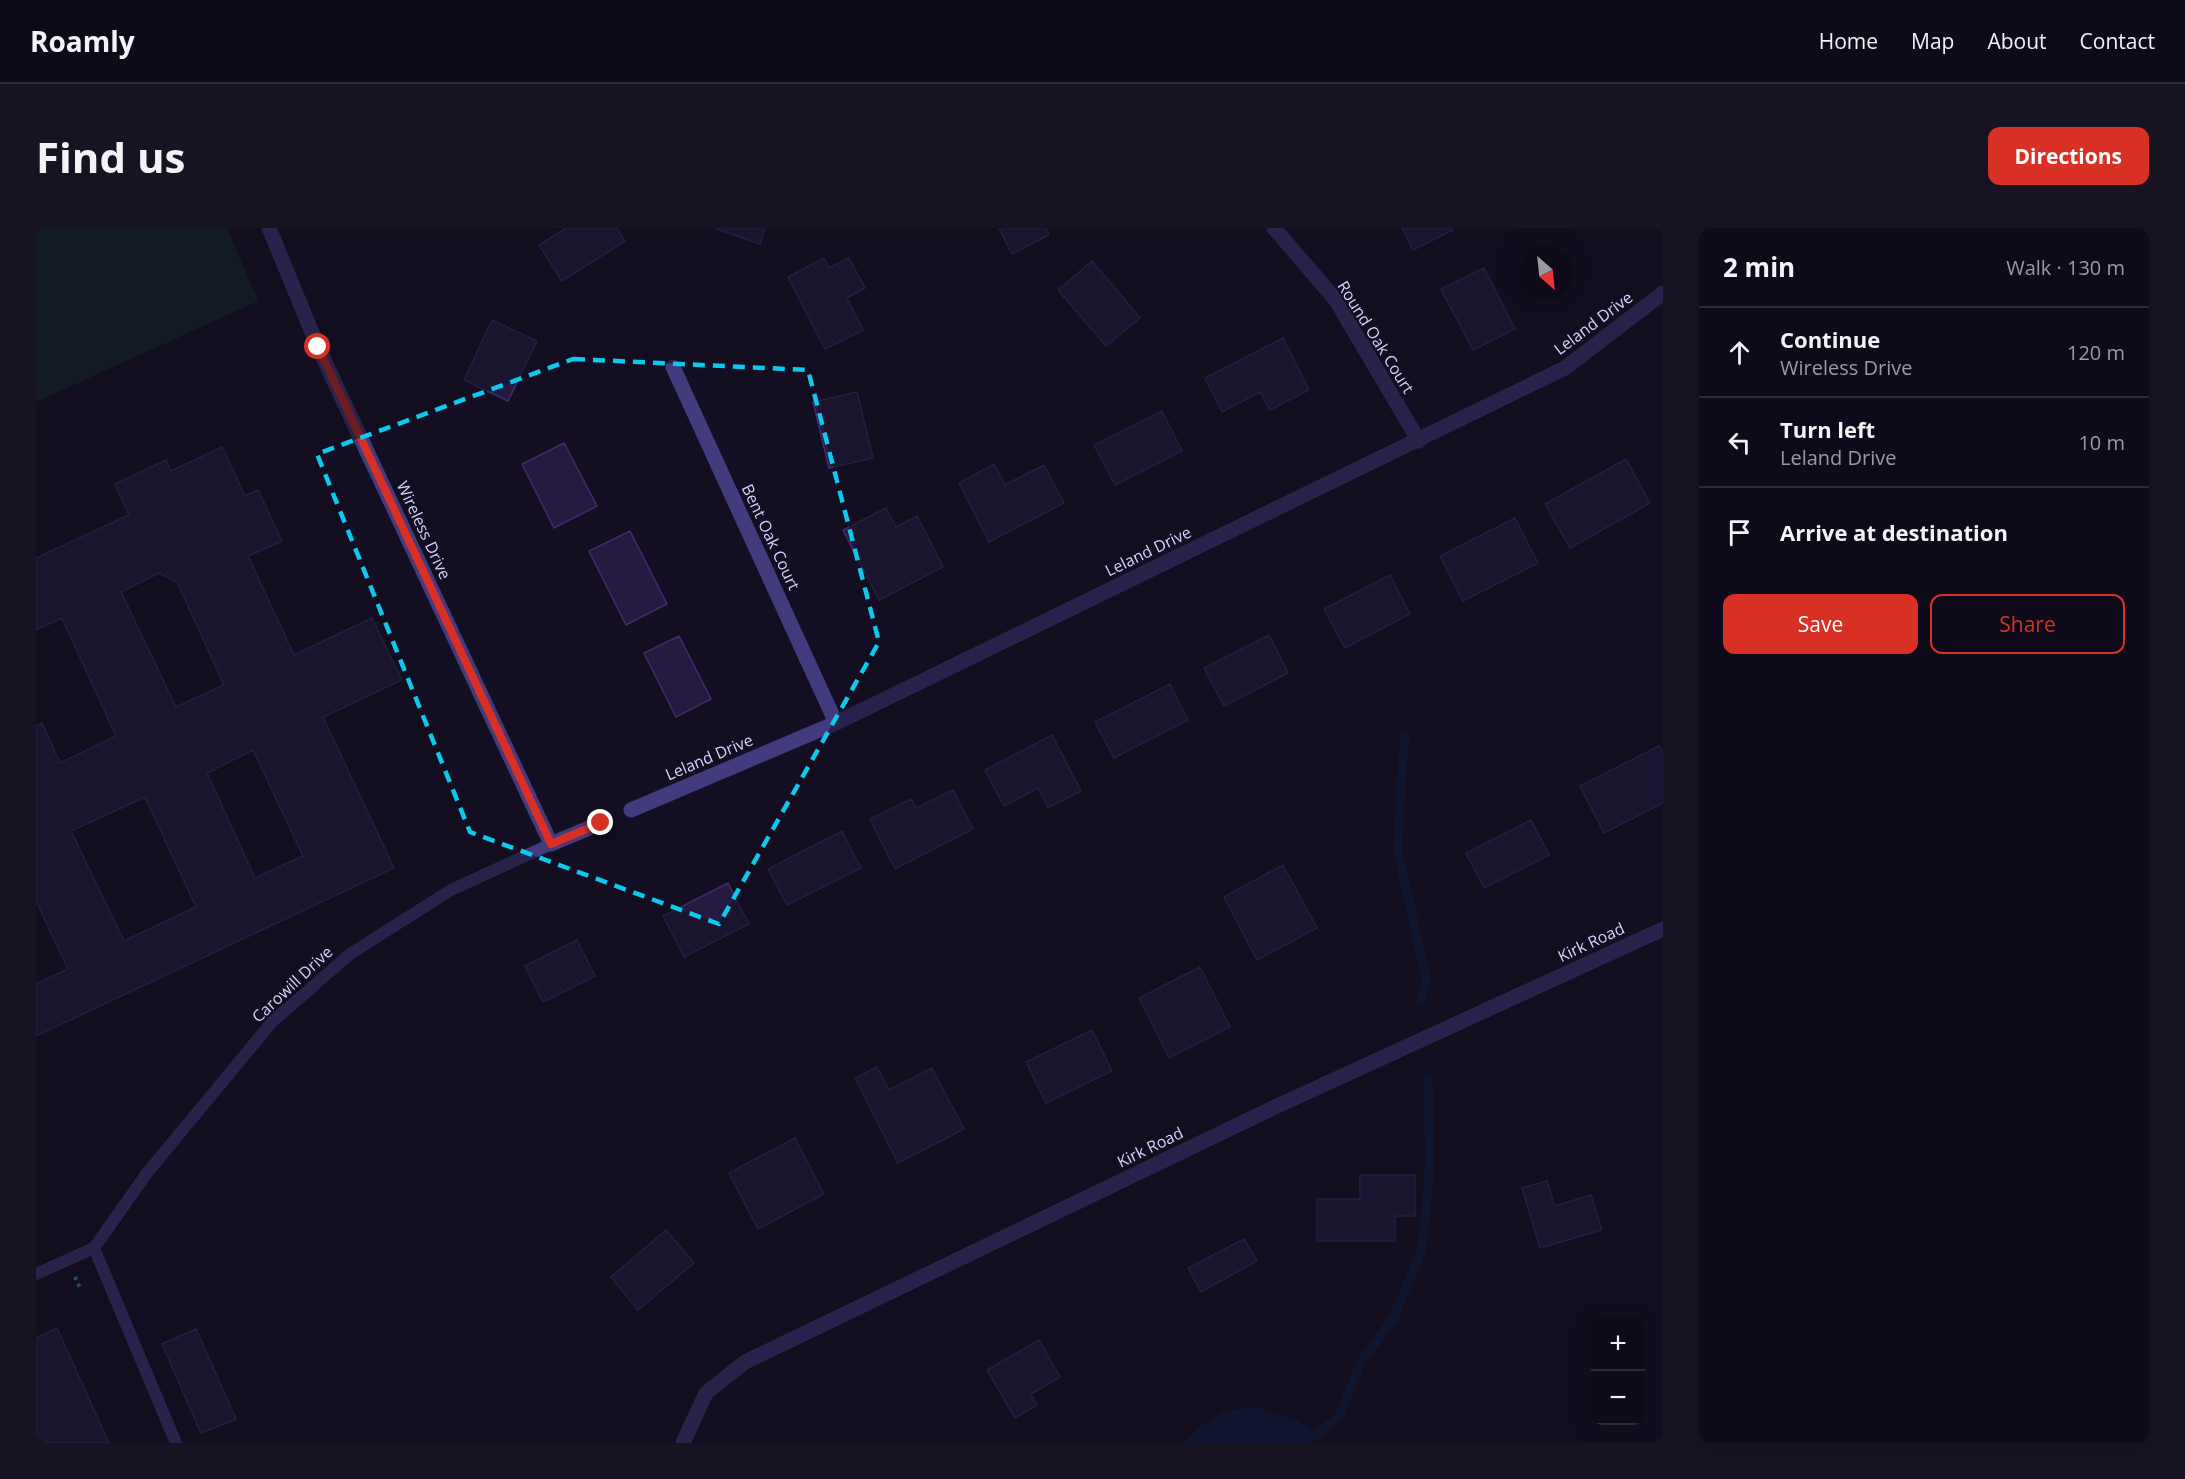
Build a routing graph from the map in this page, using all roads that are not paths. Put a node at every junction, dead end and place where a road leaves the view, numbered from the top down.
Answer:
1 (269, 228) edge
2 (1274, 228) edge
3 (1663, 293) edge
4 (673, 367) dead end
5 (1419, 441) junction
6 (836, 723) junction
7 (631, 810) dead end
8 (601, 823) dead end
9 (551, 844) junction
10 (1663, 929) edge
11 (94, 1248) junction
12 (36, 1274) edge
13 (684, 1440) edge
14 (176, 1443) edge

1 - 9 street, Wireless Drive
2 - 5 street, Round Oak Court
3 - 5 street, Leland Drive
4 - 6 street, Bent Oak Court
5 - 6 street, Leland Drive
6 - 7 street, Leland Drive
8 - 9 street
9 - 11 lane, Carowill Drive
10 - 13 street, Kirk Road
11 - 12 lane
11 - 14 lane

